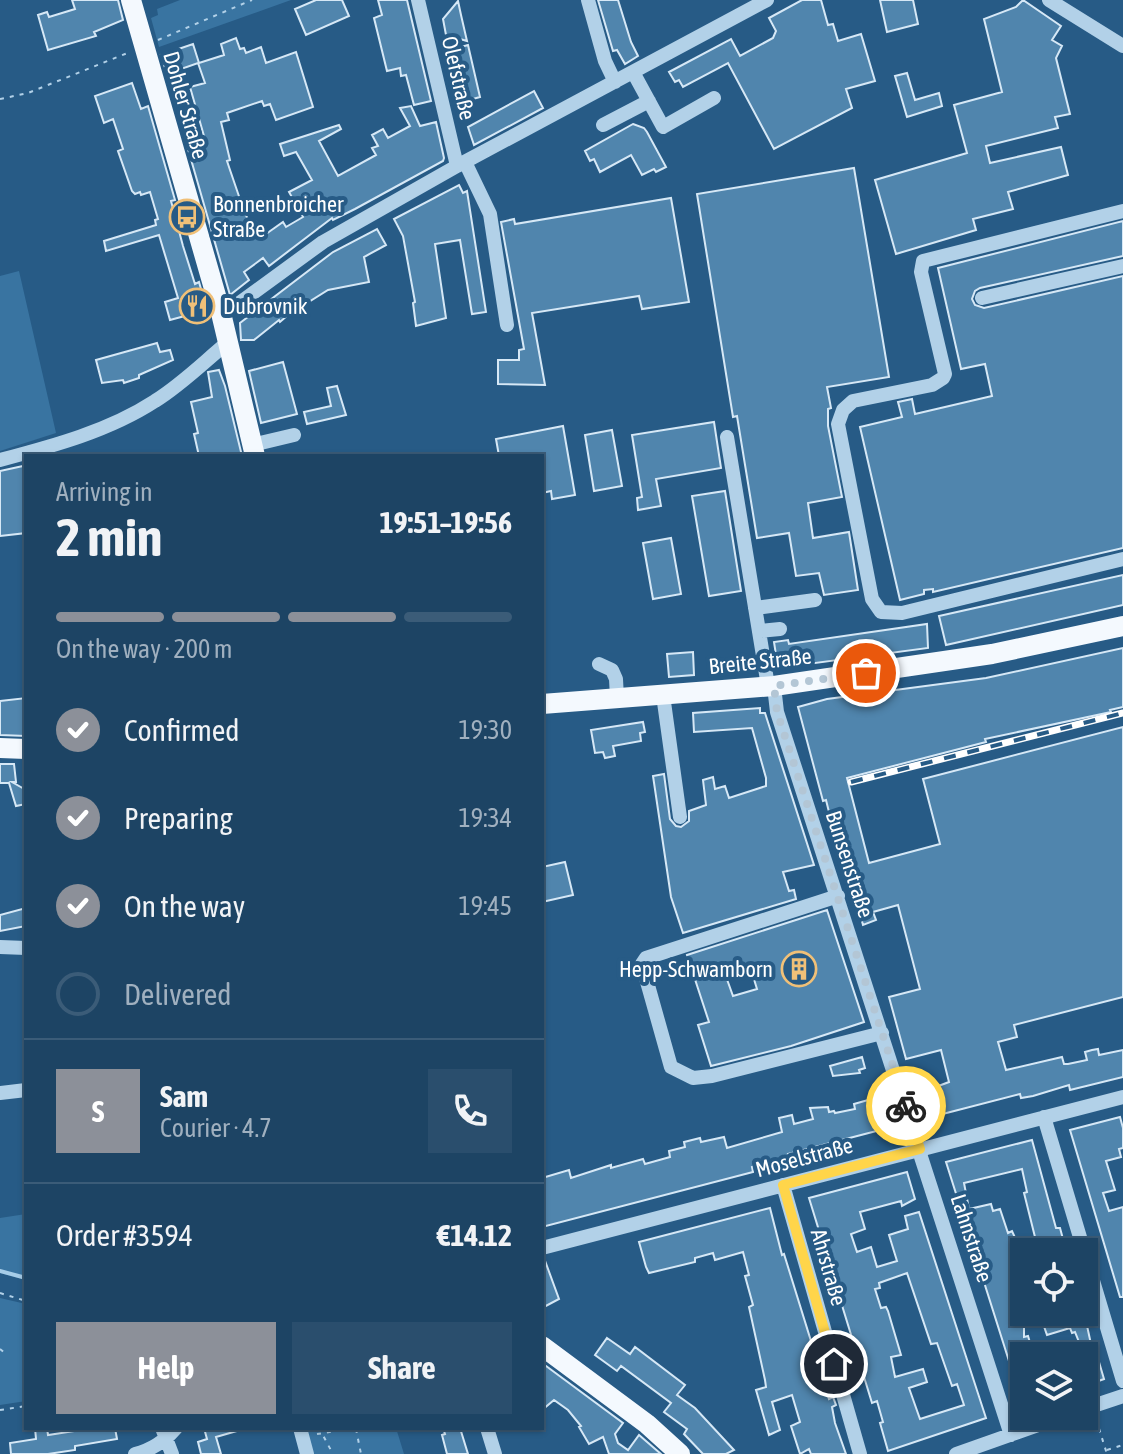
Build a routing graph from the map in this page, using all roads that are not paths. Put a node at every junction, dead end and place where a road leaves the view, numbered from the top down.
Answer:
1 (131, 0) edge
2 (418, 0) edge
3 (588, 0) edge
4 (767, 0) edge
5 (1049, 0) edge
6 (1123, 46) edge
7 (633, 72) junction
8 (615, 82) junction
9 (714, 98) dead end
10 (649, 101) junction
11 (603, 125) dead end
12 (461, 164) junction
13 (1123, 211) edge
14 (1123, 266) edge
15 (982, 298) dead end
16 (221, 313) junction
17 (507, 325) dead end
18 (227, 343) junction
19 (294, 435) dead end
20 (727, 437) dead end
21 (253, 451) edge
22 (0, 460) edge
23 (1123, 559) edge
24 (815, 600) dead end
25 (755, 608) junction
26 (1123, 626) edge
27 (780, 629) dead end
28 (759, 631) junction
29 (599, 664) dead end
30 (621, 668) dead end
31 (771, 686) junction
32 (663, 695) junction
33 (621, 698) junction
34 (544, 704) edge
35 (0, 748) edge
36 (24, 749) edge
37 (680, 817) dead end
38 (838, 896) junction
39 (0, 947) edge
40 (24, 948) edge
41 (882, 1033) junction
42 (889, 1055) joint
43 (24, 1090) edge
44 (0, 1093) edge
45 (1123, 1097) edge
46 (1044, 1117) junction
47 (920, 1149) junction
48 (783, 1185) junction
49 (544, 1247) edge
50 (544, 1347) edge
51 (1123, 1381) edge
52 (1123, 1396) edge
53 (1098, 1405) edge
54 (488, 1430) edge
55 (1025, 1430) edge
56 (168, 1431) edge
57 (301, 1432) edge
58 (1011, 1435) junction
59 (135, 1454) edge
60 (172, 1454) edge
61 (307, 1454) edge
62 (495, 1454) edge
63 (680, 1454) edge
64 (860, 1454) edge
65 (956, 1454) edge

1 - 16 main road, Dohler Straße
2 - 12 street, Olefstraße
3 - 8 street
4 - 7 street
5 - 6 street
7 - 8 street
7 - 10 street
8 - 12 street
9 - 10 street
10 - 11 street
12 - 16 street
12 - 17 street, Olefstraße
13 - 23 street
14 - 15 street
16 - 18 main road, Dohler Straße
18 - 21 main road, Dohler Straße
18 - 22 street
19 - 21 street
20 - 25 street, Bunsenstraße
24 - 25 street
25 - 28 street, Bunsenstraße
26 - 31 main road, Breite Straße
27 - 28 street
28 - 31 street, Bunsenstraße
29 - 33 street
30 - 33 street
31 - 32 main road, Breite Straße
31 - 38 street, Bunsenstraße
32 - 33 main road, Breite Straße
32 - 37 street
33 - 34 main road, Breite Straße
35 - 36 main road
38 - 41 street, Bunsenstraße
38 - 41 street
39 - 40 street
41 - 42 street, Bunsenstraße
42 - 47 street, Lahnstraße
43 - 44 street
45 - 46 street, Moselstraße
46 - 47 street, Moselstraße
46 - 51 street
47 - 48 street, Moselstraße
47 - 58 street, Lahnstraße
48 - 49 street, Moselstraße
48 - 64 street, Ahrstraße
50 - 63 main road
52 - 53 street
54 - 62 street
55 - 58 street
56 - 59 street
56 - 60 street
57 - 61 street
58 - 65 street

